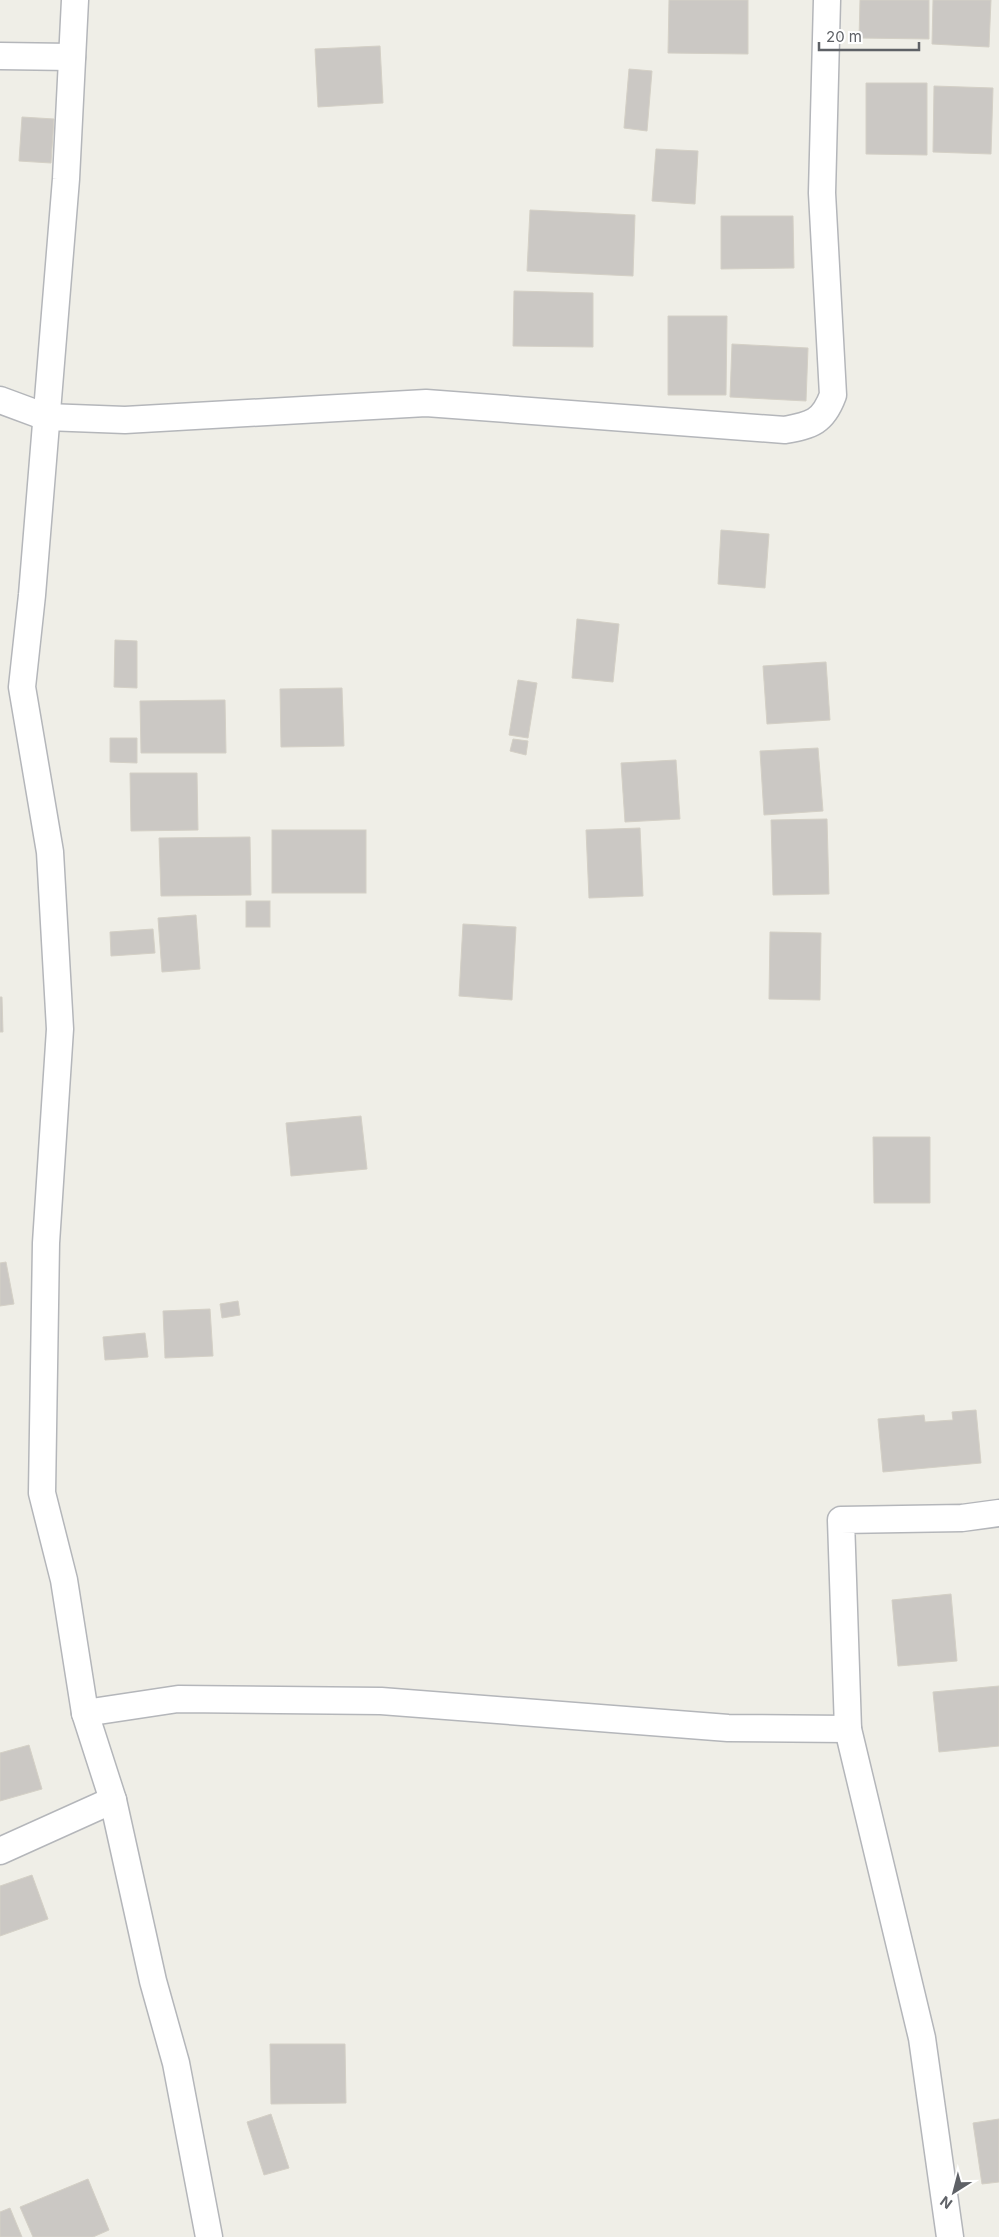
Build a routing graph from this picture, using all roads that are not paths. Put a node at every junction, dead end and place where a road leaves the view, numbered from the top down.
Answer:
1 (75, 0) edge
2 (827, 0) edge
3 (0, 56) edge
4 (72, 57) junction
5 (0, 400) edge
6 (46, 417) junction
7 (999, 1513) edge
8 (85, 1713) junction
9 (848, 1729) junction
10 (113, 1800) junction
11 (0, 1851) edge
12 (209, 2237) edge
13 (950, 2237) edge

1 - 4 street
2 - 6 street
3 - 4 street
4 - 6 street
5 - 6 street
6 - 8 street
7 - 9 street
8 - 9 street
8 - 10 street
9 - 13 street
10 - 11 street
10 - 12 street

